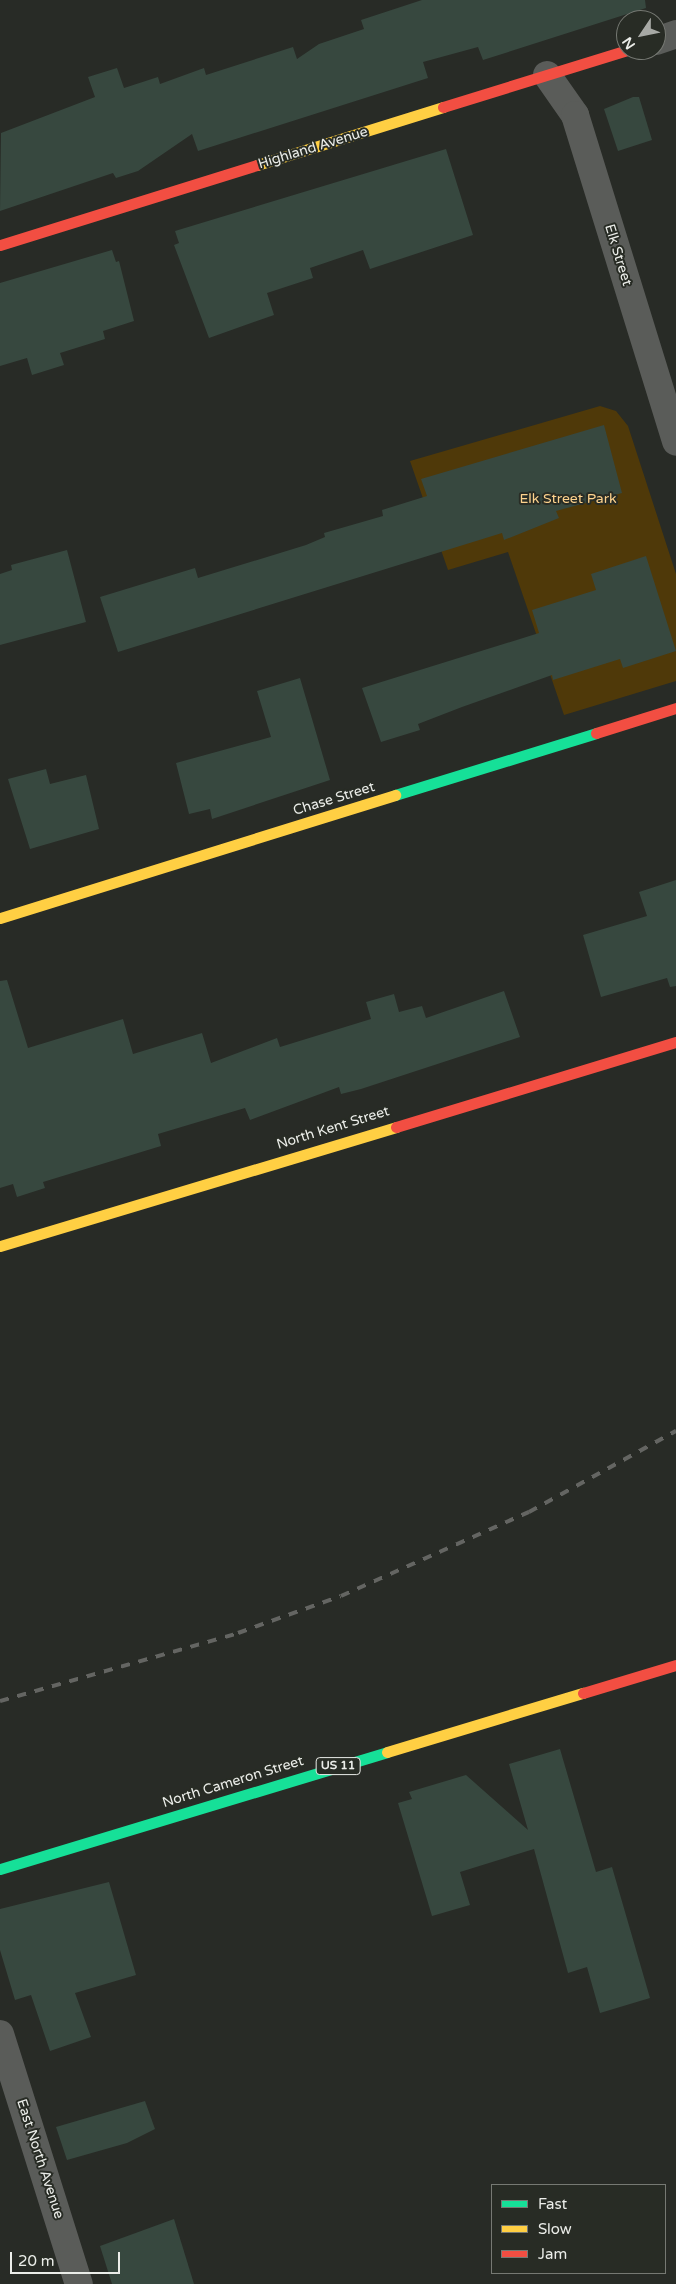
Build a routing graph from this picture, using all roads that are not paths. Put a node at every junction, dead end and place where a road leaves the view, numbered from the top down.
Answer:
1 (616, 54) edge
2 (547, 76) junction
3 (0, 245) edge
4 (676, 442) edge
5 (676, 708) edge
6 (0, 918) edge
7 (676, 1042) edge
8 (0, 1246) edge
9 (676, 1665) edge
10 (0, 1869) edge
11 (0, 2034) edge
12 (79, 2284) edge

1 - 2 street, Highland Avenue
2 - 3 street, Highland Avenue
2 - 4 street, Elk Street
5 - 6 street, Chase Street
7 - 8 street, North Kent Street
9 - 10 street, North Cameron Street / US 11
11 - 12 street, East North Avenue

